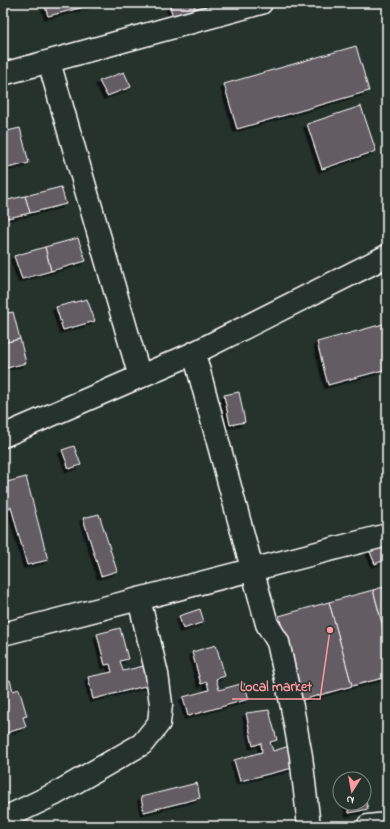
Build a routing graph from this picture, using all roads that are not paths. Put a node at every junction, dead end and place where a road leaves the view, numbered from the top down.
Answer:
1 (261, 3) edge
2 (49, 62) junction
3 (3, 74) edge
4 (387, 256) edge
5 (194, 353) junction
6 (140, 377) junction
7 (3, 436) edge
8 (387, 535) edge
9 (253, 568) junction
10 (140, 598) junction
11 (3, 634) edge
12 (3, 819) edge
13 (387, 824) edge
14 (309, 826) edge
15 (368, 826) edge

1 - 2 street
2 - 3 street
2 - 6 street
4 - 5 street
5 - 6 street
5 - 9 street
6 - 7 street
8 - 9 street
9 - 10 street
9 - 14 street
10 - 11 street
10 - 12 street
13 - 15 street

